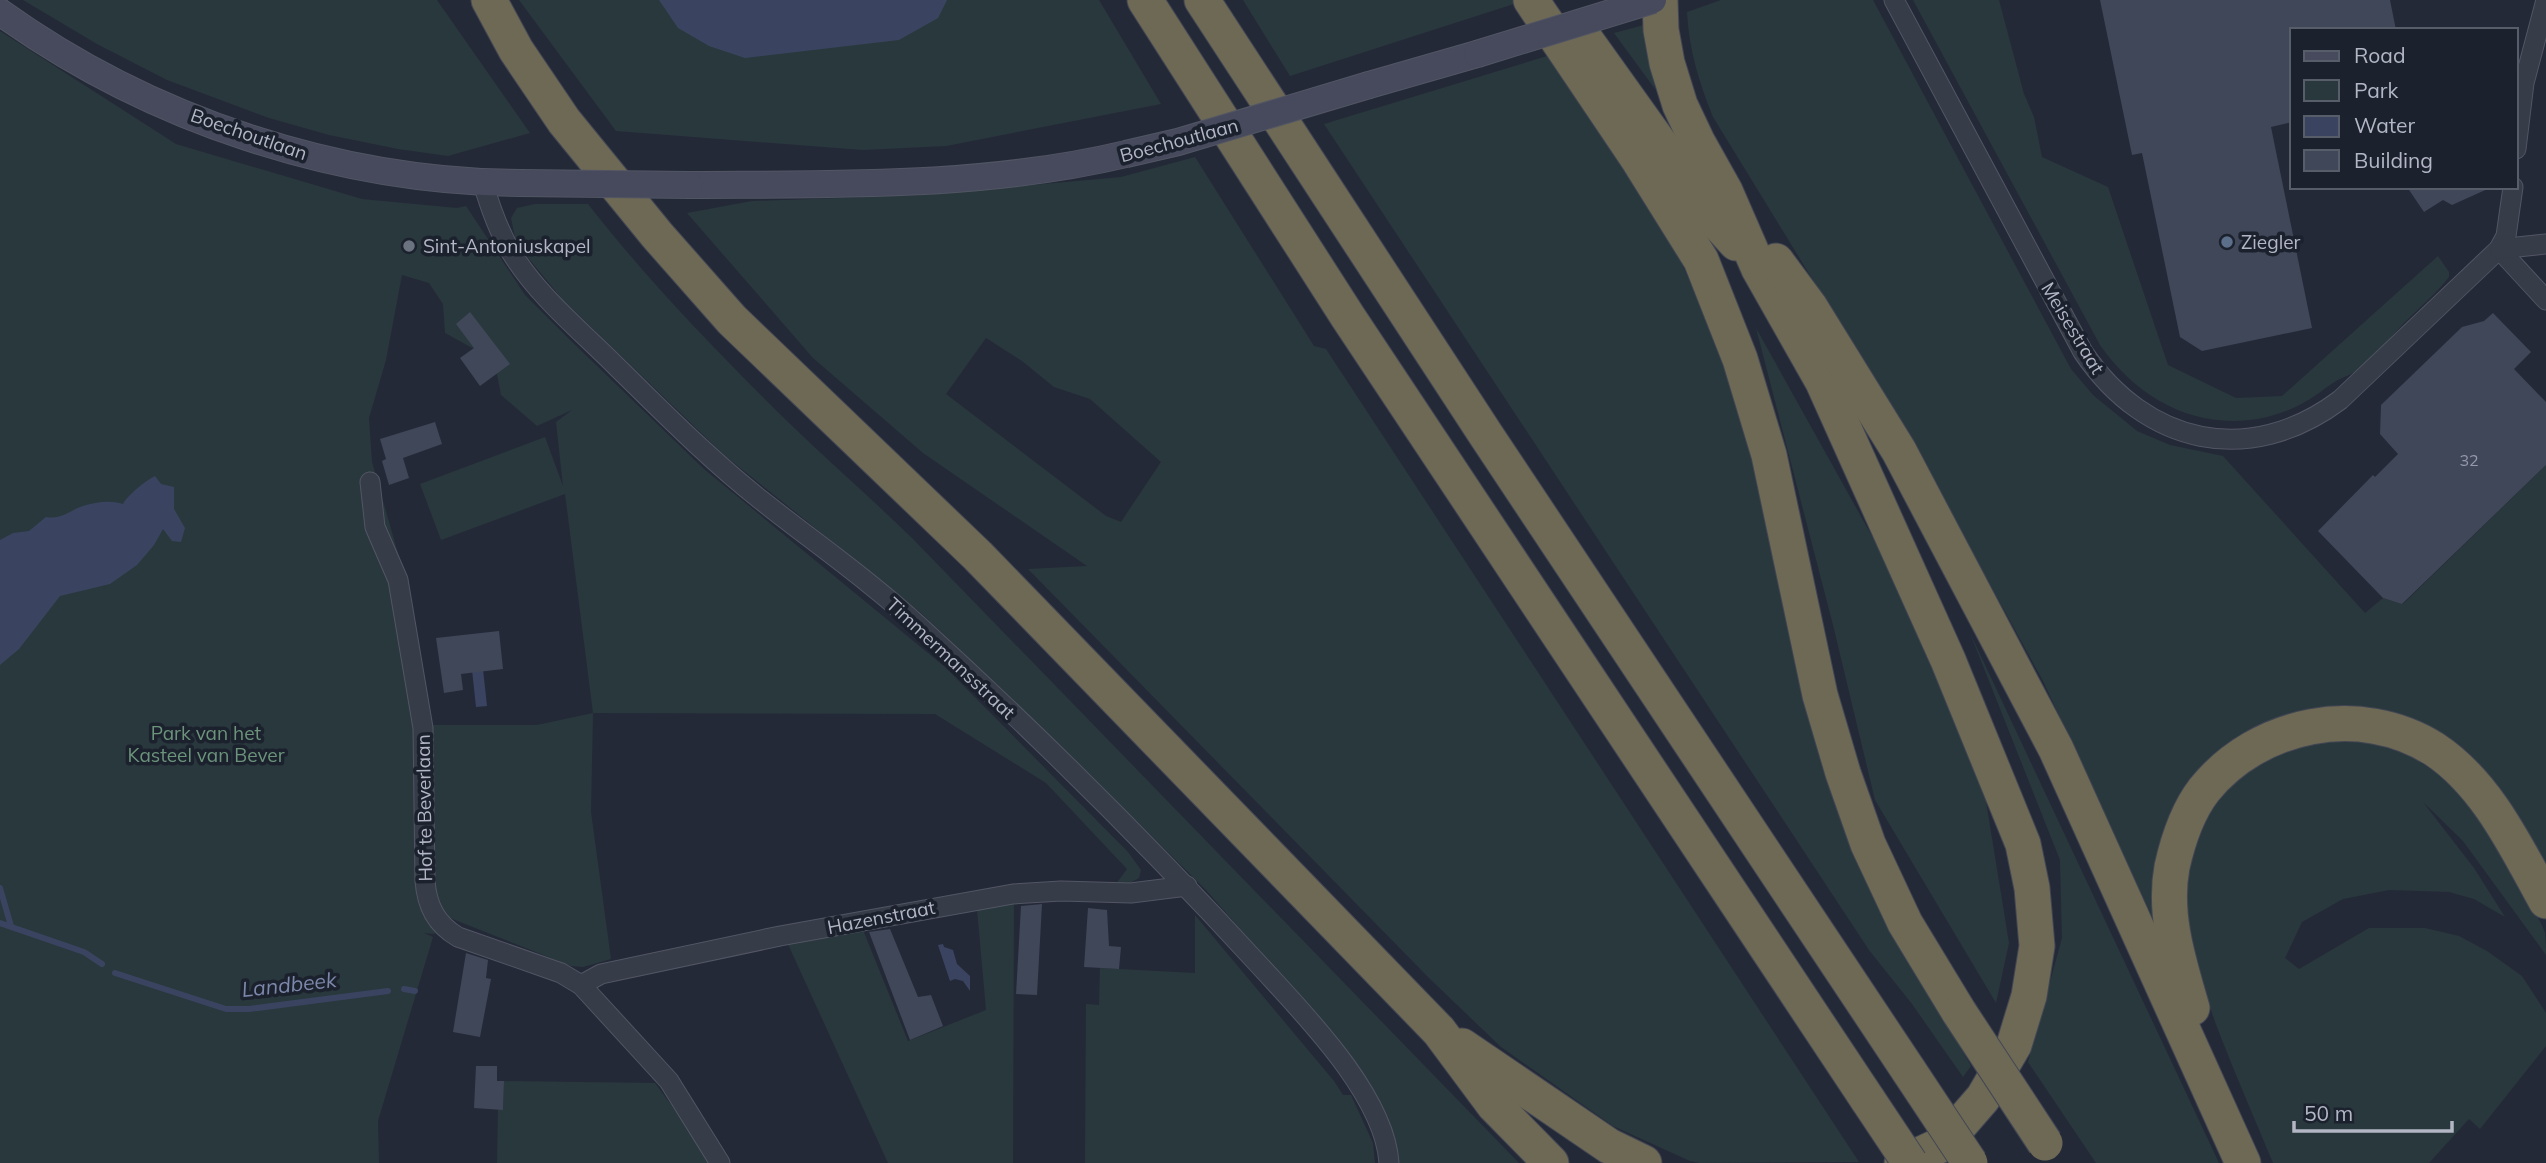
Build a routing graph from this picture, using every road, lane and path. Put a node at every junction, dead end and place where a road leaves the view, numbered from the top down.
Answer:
1 (468, 0) edge
2 (489, 0) edge
3 (1145, 0) edge
4 (1202, 0) edge
5 (1531, 0) edge
6 (1558, 0) edge
7 (1653, 0) edge
8 (1660, 0) edge
9 (1894, 0) edge
10 (2546, 0) edge
11 (0, 12) edge
12 (516, 50) junction
13 (2518, 132) edge
14 (483, 183) junction
15 (2513, 189) edge
16 (1725, 191) junction
17 (2546, 244) edge
18 (2499, 249) junction
19 (1759, 269) junction
20 (2546, 300) edge
21 (370, 482) dead end
22 (1187, 886) junction
23 (2546, 901) edge
24 (580, 985) junction
25 (1439, 1031) junction
26 (2052, 1153) edge
27 (720, 1163) edge
28 (1390, 1163) edge
29 (1551, 1163) edge
30 (1644, 1163) edge
31 (1902, 1163) edge
32 (1910, 1163) edge
33 (1970, 1163) edge
34 (2245, 1163) edge

1 - 12 highway
2 - 12 highway
3 - 32 highway, bridge
4 - 33 highway, bridge
5 - 26 highway, bridge
6 - 19 highway
7 - 14 main road, Boechoutlaan, bridge
8 - 16 highway
9 - 18 street, Meisestraat
10 - 13 street
11 - 14 main road, Boechoutlaan
12 - 25 highway
14 - 22 street, Timmermansstraat
15 - 18 street
16 - 19 highway
16 - 34 highway
17 - 18 street
18 - 20 street
19 - 31 highway
21 - 24 street, Hof te Beverlaan
22 - 24 street, Hazenstraat
22 - 28 street, Timmermansstraat
23 - 34 highway
24 - 27 street, Hof te Beverlaan
25 - 29 highway
25 - 30 highway

